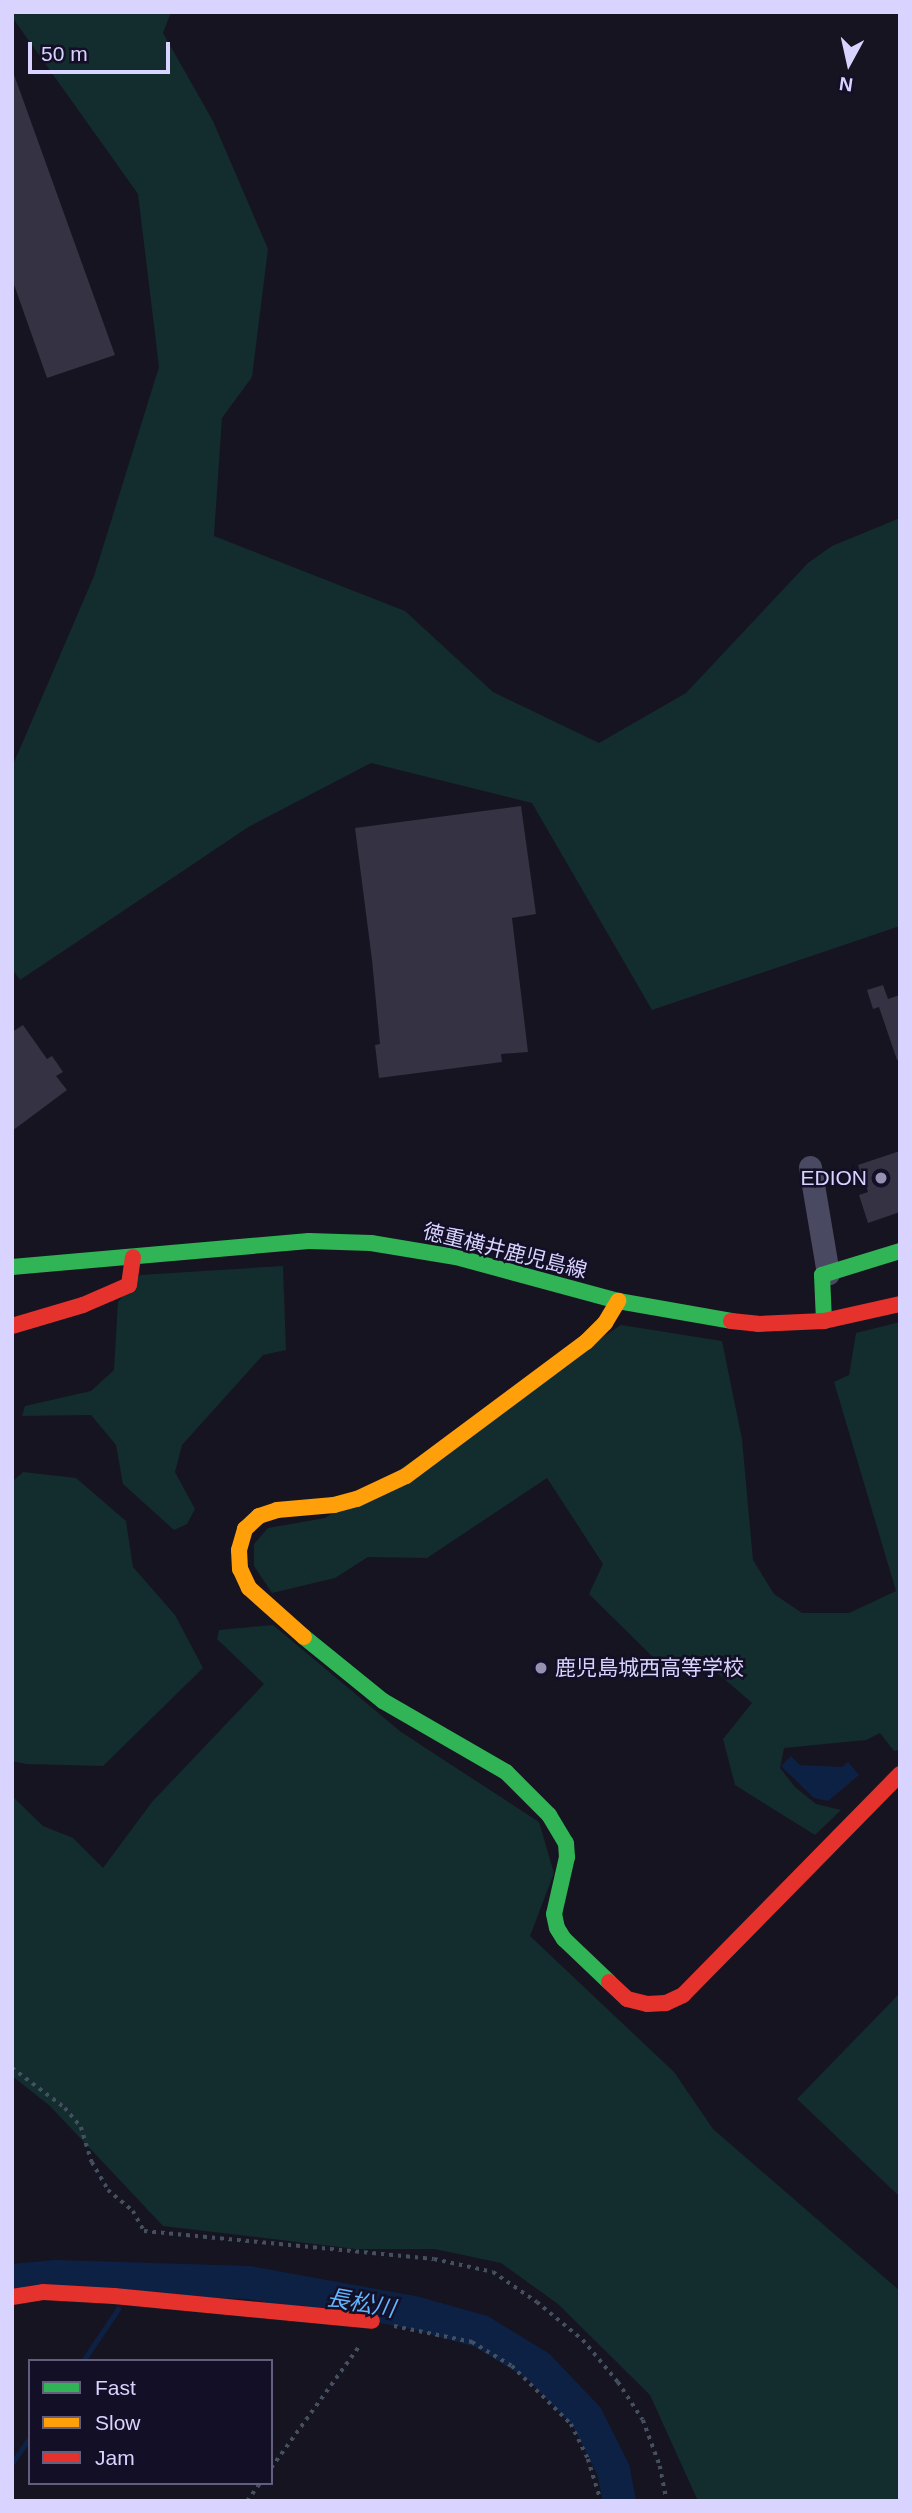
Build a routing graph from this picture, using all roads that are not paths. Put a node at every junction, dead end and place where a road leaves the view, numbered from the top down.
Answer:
1 (810, 1167) dead end
2 (900, 1251) edge
3 (133, 1257) junction
4 (12, 1267) edge
5 (828, 1273) junction
6 (618, 1301) junction
7 (900, 1304) edge
8 (824, 1321) junction
9 (12, 1326) edge
10 (900, 1774) edge
11 (12, 2297) edge
12 (372, 2321) road end

1 - 5 street
2 - 5 street
3 - 4 street, 徳重横井鹿児島線
3 - 6 street, 徳重横井鹿児島線
3 - 9 street
5 - 8 street
6 - 8 street, 徳重横井鹿児島線
6 - 10 street
7 - 8 street, 徳重横井鹿児島線
11 - 12 street

